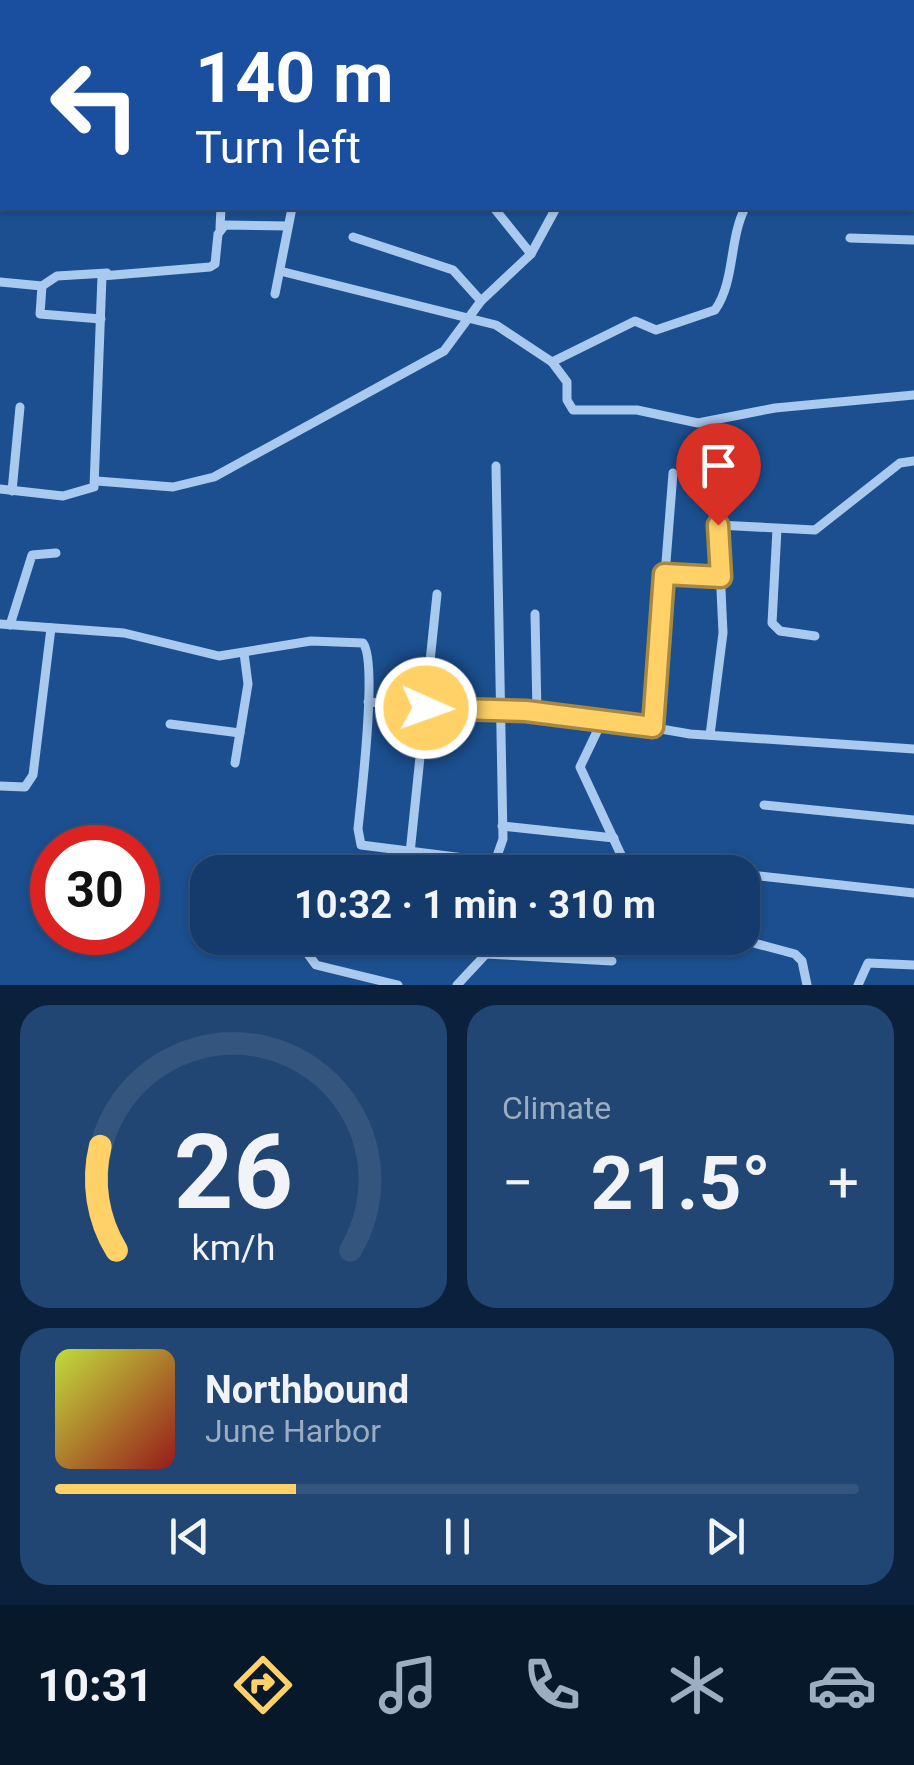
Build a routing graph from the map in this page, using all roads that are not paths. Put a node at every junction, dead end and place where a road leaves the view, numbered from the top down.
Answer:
1 (220, 210) edge
2 (292, 210) edge
3 (496, 210) edge
4 (555, 210) edge
5 (744, 210) edge
6 (288, 226) junction
7 (220, 228) junction
8 (353, 237) dead end
9 (850, 238) dead end
10 (914, 240) edge
11 (531, 254) junction
12 (280, 270) junction
13 (107, 273) junction
14 (0, 282) edge
15 (42, 286) junction
16 (275, 294) dead end
17 (482, 302) junction
18 (101, 319) junction
19 (470, 319) junction
20 (552, 362) junction
21 (914, 395) edge
22 (20, 407) dead end
23 (914, 461) edge
24 (496, 466) dead end
25 (674, 473) dead end
26 (97, 481) junction
27 (0, 490) edge
28 (12, 491) junction
29 (777, 529) junction
30 (56, 553) dead end
31 (664, 574) junction
32 (721, 577) junction
33 (438, 594) dead end
34 (534, 614) dead end
35 (5, 625) edge
36 (51, 628) junction
37 (815, 636) dead end
38 (244, 653) junction
39 (368, 702) junction
40 (426, 708) junction
41 (499, 710) junction
42 (537, 712) junction
43 (602, 720) junction
44 (170, 724) dead end
45 (653, 727) junction
46 (240, 733) junction
47 (710, 735) junction
48 (914, 749) edge
49 (234, 763) dead end
50 (0, 786) edge
51 (764, 804) dead end
52 (914, 820) edge
53 (502, 826) junction
54 (614, 838) junction
55 (410, 854) junction
56 (424, 855) edge
57 (496, 855) edge
58 (622, 855) edge
59 (760, 876) edge
60 (914, 893) edge
61 (760, 945) edge
62 (308, 955) edge
63 (485, 955) edge
64 (504, 955) edge
65 (612, 961) dead end
66 (914, 965) edge
67 (398, 985) edge
68 (457, 985) edge
69 (807, 985) edge
70 (858, 985) edge

1 - 7 street
2 - 6 street
3 - 11 street
4 - 11 street
5 - 20 street
6 - 7 street
6 - 12 street
7 - 13 street
8 - 17 street
9 - 10 street
11 - 17 street
12 - 16 street
12 - 19 street
13 - 15 street
13 - 18 street
14 - 15 street
15 - 18 street
17 - 19 street
18 - 26 street
19 - 20 street
19 - 26 street
20 - 21 street
22 - 28 street
23 - 29 street
24 - 41 street
25 - 31 street
26 - 28 street
27 - 28 street
29 - 32 street
29 - 37 street
30 - 35 street
31 - 32 street
31 - 45 street
32 - 47 street
33 - 40 street
34 - 42 street
35 - 36 street
36 - 38 street
36 - 50 street
38 - 39 street
38 - 46 street
39 - 40 street
39 - 55 street
40 - 41 street
40 - 55 street
41 - 42 street
41 - 53 street
42 - 43 street
43 - 45 street
43 - 54 street
44 - 46 street
45 - 47 street
46 - 49 street
47 - 48 street
51 - 52 street
53 - 54 street
53 - 57 street
54 - 58 street
55 - 56 street
59 - 60 street
61 - 69 street
62 - 67 street
63 - 68 street
64 - 65 street
66 - 70 street

